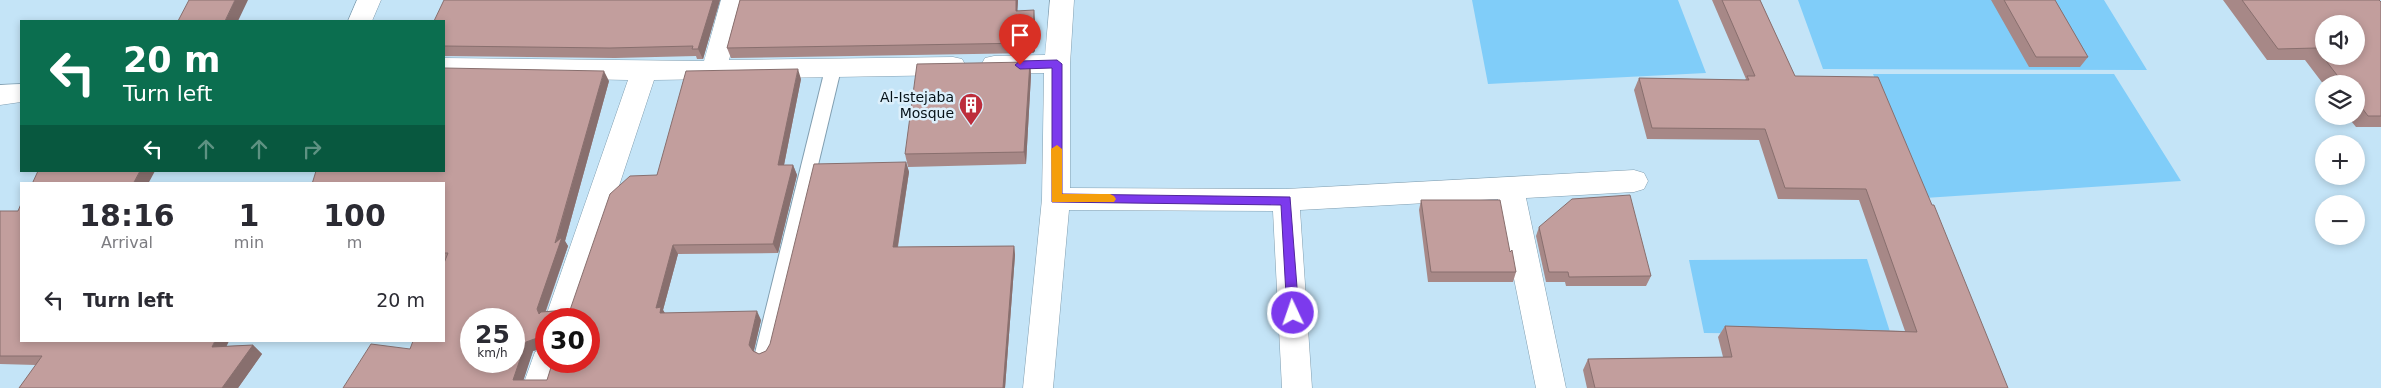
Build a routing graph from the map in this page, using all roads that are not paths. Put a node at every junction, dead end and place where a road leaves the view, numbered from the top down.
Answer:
1 (369, 0) edge
2 (733, 0) edge
3 (1062, 0) edge
4 (360, 20) edge
5 (1057, 64) junction
6 (445, 67) edge
7 (833, 69) junction
8 (714, 70) junction
9 (644, 71) junction
10 (20, 94) edge
11 (0, 95) edge
12 (1634, 181) dead end
13 (1510, 188) junction
14 (1056, 199) junction
15 (1286, 200) junction
16 (564, 308) edge
17 (764, 353) edge
18 (542, 373) edge
19 (537, 388) edge
20 (1038, 388) edge
21 (1297, 388) edge
22 (1551, 388) edge

1 - 4 street
2 - 8 street
3 - 5 street
5 - 7 street
5 - 14 street
6 - 9 street
7 - 8 street
7 - 17 lane
8 - 9 street
9 - 16 street
10 - 11 street
12 - 13 street
13 - 15 street
13 - 22 street
14 - 15 street
14 - 20 street
15 - 21 street
18 - 19 street

